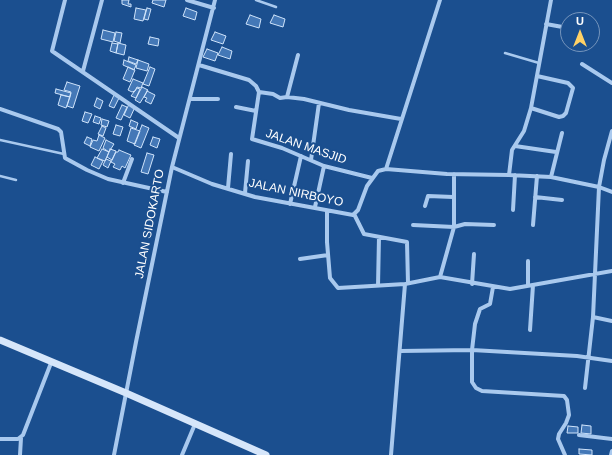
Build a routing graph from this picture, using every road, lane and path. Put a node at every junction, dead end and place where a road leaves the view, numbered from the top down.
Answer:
1 (65, 0) edge
2 (102, 0) edge
3 (187, 0) edge
4 (215, 0) edge
5 (256, 0) edge
6 (440, 0) edge
7 (551, 0) edge
8 (276, 7) dead end
9 (214, 8) junction
10 (546, 24) junction
11 (560, 27) edge
12 (505, 54) dead end
13 (298, 55) dead end
14 (540, 63) junction
15 (582, 64) dead end
16 (200, 65) junction
17 (83, 71) junction
18 (537, 76) junction
19 (612, 83) edge
20 (260, 92) junction
21 (287, 97) junction
22 (190, 99) junction
23 (218, 99) dead end
24 (319, 103) junction
25 (236, 107) dead end
26 (531, 108) junction
27 (0, 109) edge
28 (256, 111) junction
29 (401, 119) junction
30 (612, 131) edge
31 (562, 133) dead end
32 (179, 138) junction
33 (0, 140) edge
34 (515, 146) junction
35 (556, 152) junction
36 (64, 154) junction
37 (231, 154) dead end
38 (301, 156) junction
39 (132, 158) dead end
40 (311, 160) junction
41 (248, 161) dead end
42 (324, 166) junction
43 (172, 167) junction
44 (386, 169) junction
45 (454, 174) junction
46 (509, 174) junction
47 (515, 175) junction
48 (0, 176) edge
49 (537, 176) junction
50 (551, 177) junction
51 (372, 178) junction
52 (16, 180) dead end
53 (123, 182) junction
54 (599, 187) junction
55 (228, 188) junction
56 (168, 192) junction
57 (612, 192) edge
58 (245, 193) junction
59 (453, 197) junction
60 (535, 197) junction
61 (562, 200) dead end
62 (290, 204) junction
63 (425, 206) dead end
64 (314, 208) junction
65 (513, 210) dead end
66 (328, 212) junction
67 (354, 214) junction
68 (413, 225) dead end
69 (494, 225) dead end
70 (532, 225) dead end
71 (454, 227) junction
72 (379, 237) junction
73 (474, 254) dead end
74 (328, 255) junction
75 (300, 259) dead end
76 (528, 261) dead end
77 (612, 271) edge
78 (595, 273) junction
79 (440, 278) junction
80 (407, 284) junction
81 (472, 284) junction
82 (533, 285) junction
83 (378, 286) junction
84 (528, 286) junction
85 (493, 287) junction
86 (593, 317) junction
87 (612, 321) edge
88 (530, 330) dead end
89 (0, 340) edge
90 (472, 350) junction
91 (400, 351) junction
92 (588, 357) junction
93 (612, 361) edge
94 (51, 363) junction
95 (585, 388) dead end
96 (126, 393) junction
97 (195, 424) junction
98 (579, 435) dead end
99 (21, 438) junction
100 (0, 439) edge
101 (612, 439) edge
102 (612, 451) edge
103 (20, 455) edge
104 (114, 455) edge
105 (182, 455) edge
106 (266, 455) edge
107 (391, 455) edge
108 (565, 455) edge
109 (611, 455) edge

1 - 17 street
2 - 17 street
3 - 9 street
4 - 9 street, JALAN SIDOKARTO
5 - 8 lane
6 - 29 street
7 - 10 street
9 - 16 street, JALAN SIDOKARTO
10 - 11 street
10 - 14 street
12 - 14 lane
13 - 21 street
14 - 18 street
15 - 19 street
16 - 20 street
16 - 22 street, JALAN SIDOKARTO
17 - 32 street
18 - 26 street
18 - 26 street
20 - 21 street
20 - 28 street, JALAN MASJID
21 - 24 street
22 - 23 street
22 - 32 street, JALAN SIDOKARTO
24 - 29 street
24 - 40 street
25 - 28 street
26 - 34 street
27 - 36 street
28 - 38 street, JALAN MASJID
29 - 44 street
30 - 54 street
31 - 35 street
32 - 43 street, JALAN SIDOKARTO
33 - 36 lane
34 - 35 street
34 - 46 street
35 - 50 street
36 - 53 street
37 - 55 street
38 - 40 street, JALAN MASJID
38 - 62 street
39 - 53 street
40 - 42 street, JALAN MASJID
41 - 58 street
42 - 51 street, JALAN MASJID
42 - 64 street
43 - 55 street, JALAN NIRBOYO
43 - 56 street, JALAN SIDOKARTO
44 - 45 street
44 - 51 street
45 - 46 street
45 - 59 street
46 - 47 street
47 - 49 street
47 - 65 street
48 - 52 lane
49 - 50 street
49 - 60 street
50 - 54 street
51 - 67 street, JALAN NIRBOYO
53 - 56 street
54 - 57 street
54 - 78 street
55 - 58 street, JALAN NIRBOYO
56 - 96 street, JALAN SIDOKARTO
58 - 62 street, JALAN NIRBOYO
59 - 63 street
59 - 71 street
60 - 61 street
60 - 70 street
62 - 64 street, JALAN NIRBOYO
64 - 66 street, JALAN NIRBOYO
66 - 67 street, JALAN NIRBOYO
66 - 74 street
67 - 72 street
68 - 71 street
69 - 71 street
71 - 79 street
72 - 80 street
72 - 83 street
73 - 81 street
74 - 75 street
74 - 83 street
76 - 84 street
77 - 78 street
78 - 82 street
78 - 86 street
79 - 80 street
79 - 81 street
80 - 83 street
80 - 91 street
81 - 85 street
82 - 84 street
82 - 88 street
84 - 85 street
85 - 90 street
86 - 87 street
86 - 92 street
89 - 94 main road
90 - 91 street
90 - 92 street
90 - 108 street
91 - 107 street
92 - 93 street
92 - 95 street
94 - 96 main road
94 - 99 street
96 - 97 main road
96 - 104 street, JALAN SIDOKARTO
97 - 105 street
97 - 106 main road
98 - 101 street
99 - 100 street
99 - 103 street
102 - 109 street

